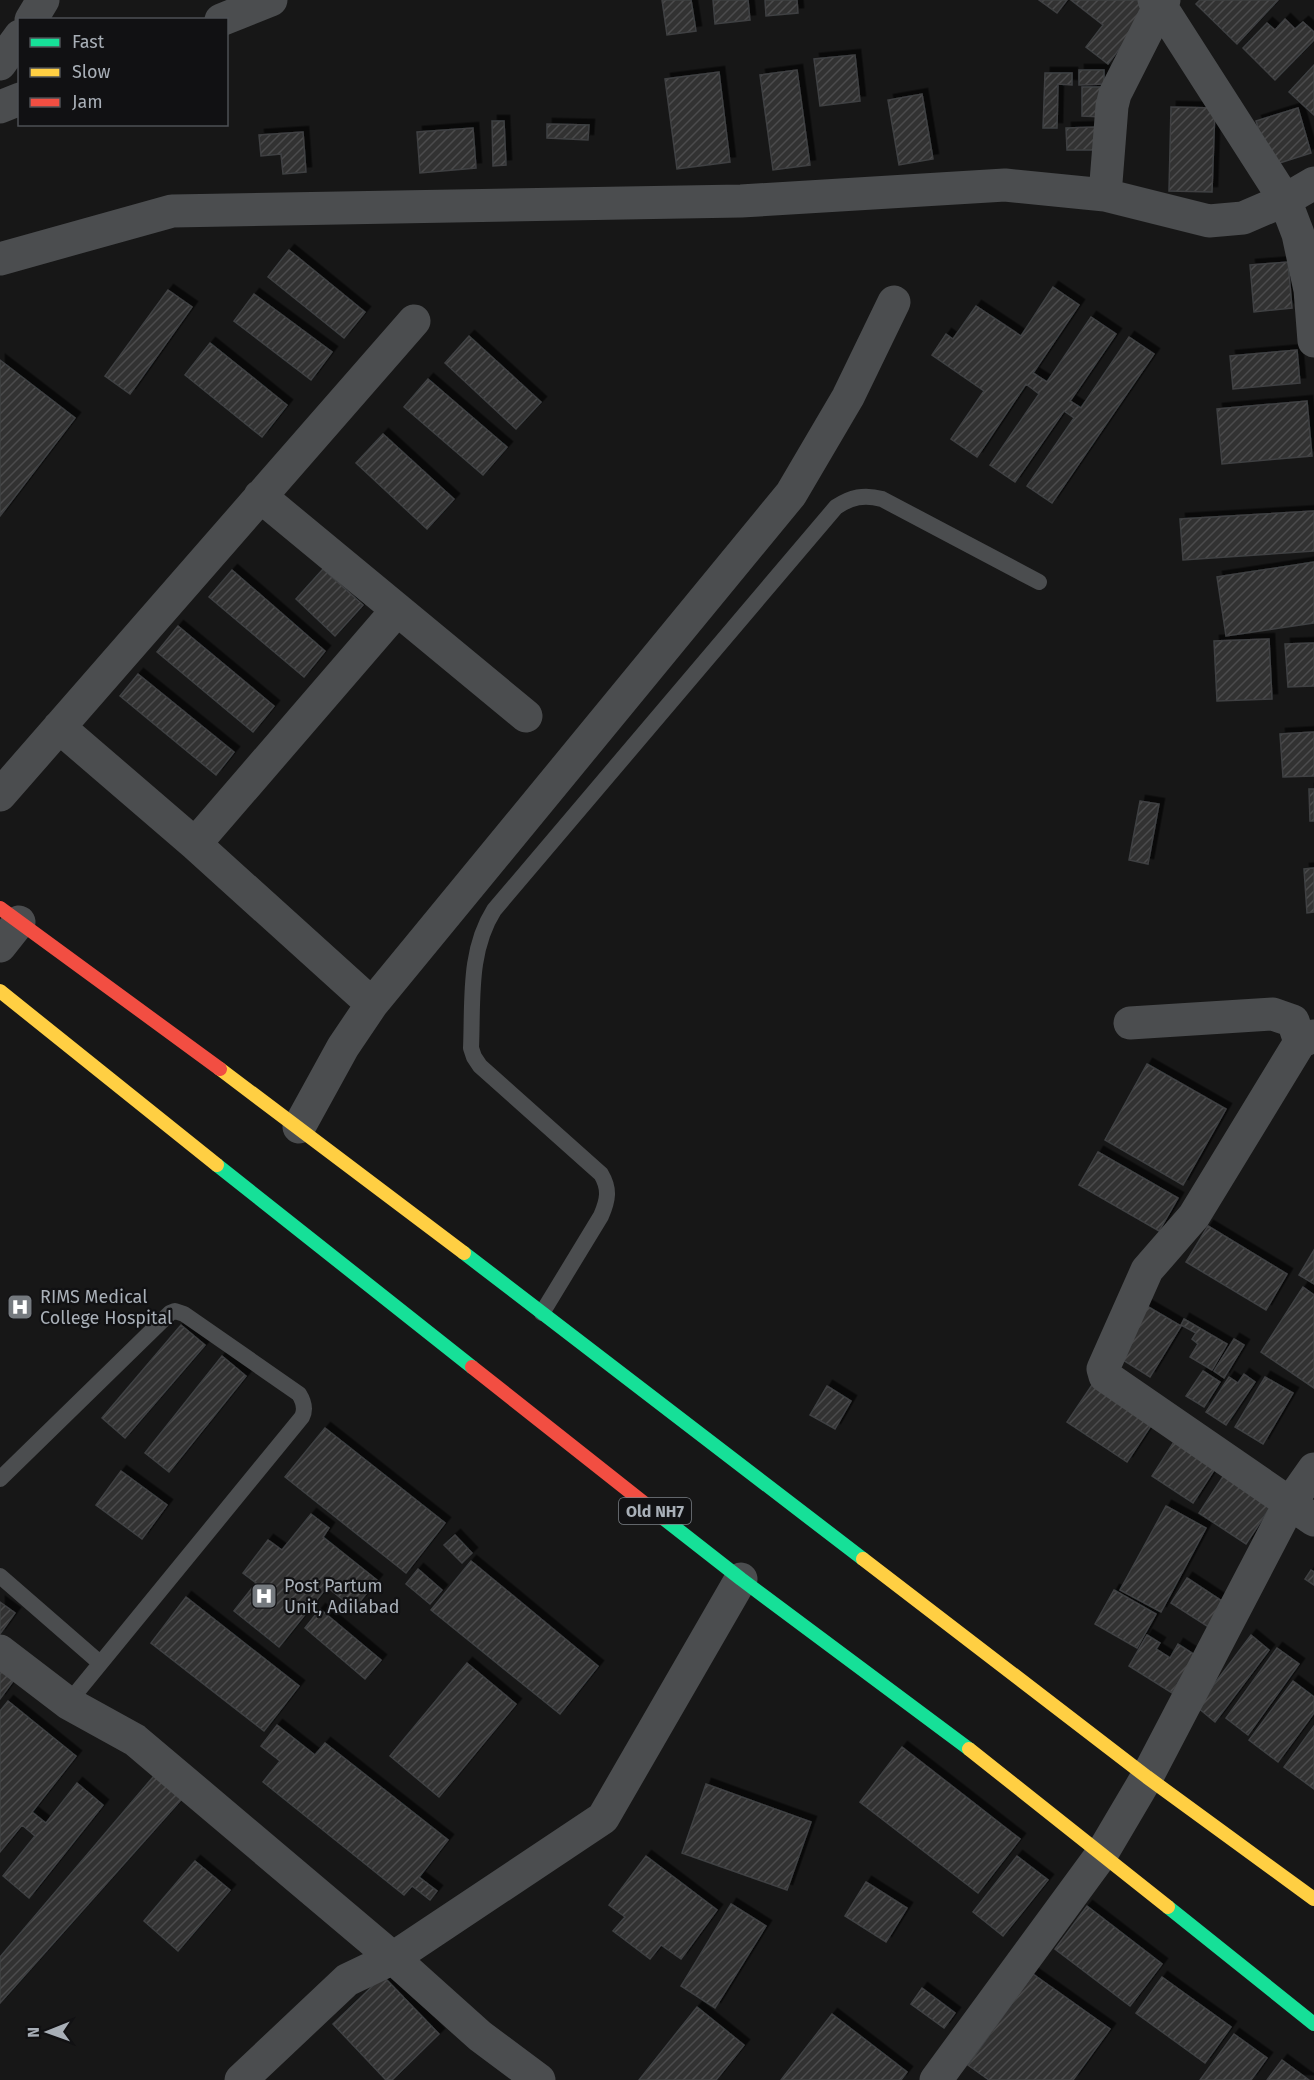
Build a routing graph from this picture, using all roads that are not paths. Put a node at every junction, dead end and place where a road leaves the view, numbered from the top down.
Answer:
1 (43, 0) edge
2 (271, 0) edge
3 (1160, 2) edge
4 (32, 18) edge
5 (226, 18) edge
6 (18, 39) edge
7 (0, 64) edge
8 (18, 100) edge
9 (0, 106) edge
10 (1314, 183) edge
11 (1105, 195) junction
12 (1284, 200) junction
13 (0, 259) edge
14 (894, 302) dead end
15 (414, 321) dead end
16 (1314, 341) edge
17 (260, 496) junction
18 (1039, 582) dead end
19 (397, 610) junction
20 (526, 716) dead end
21 (59, 727) junction
22 (0, 795) edge
23 (195, 844) junction
24 (6, 925) edge
25 (0, 991) edge
26 (372, 1004) junction
27 (1130, 1023) dead end
28 (1307, 1039) edge
29 (299, 1126) junction
30 (543, 1313) junction
31 (1314, 1469) edge
32 (0, 1479) edge
33 (1302, 1511) edge
34 (0, 1576) edge
35 (741, 1579) junction
36 (0, 1651) edge
37 (100, 1663) junction
38 (68, 1703) junction
39 (1147, 1777) junction
40 (1101, 1854) junction
41 (1314, 1899) edge
42 (393, 1958) junction
43 (1314, 2024) edge
44 (241, 2080) edge
45 (539, 2080) edge
46 (936, 2080) edge

1 - 4 street
2 - 5 street
3 - 11 street
3 - 12 street
6 - 7 street
8 - 9 street
10 - 12 street
11 - 12 street
11 - 13 street
12 - 16 street
14 - 26 street
15 - 17 street
17 - 19 street
17 - 21 street
18 - 30 lane
19 - 20 street
19 - 23 street
21 - 22 street
21 - 23 street
23 - 26 street
24 - 29 main road
25 - 35 main road, Old NH7
26 - 29 street
27 - 28 street
28 - 33 street
29 - 30 main road
30 - 39 main road
31 - 33 street
32 - 37 lane
33 - 39 street
34 - 37 lane
35 - 40 main road, Old NH7
35 - 42 street
36 - 38 street
37 - 38 lane
38 - 42 street
39 - 40 street
39 - 41 main road
40 - 43 main road, Old NH7
40 - 46 street
42 - 44 street
42 - 45 street

